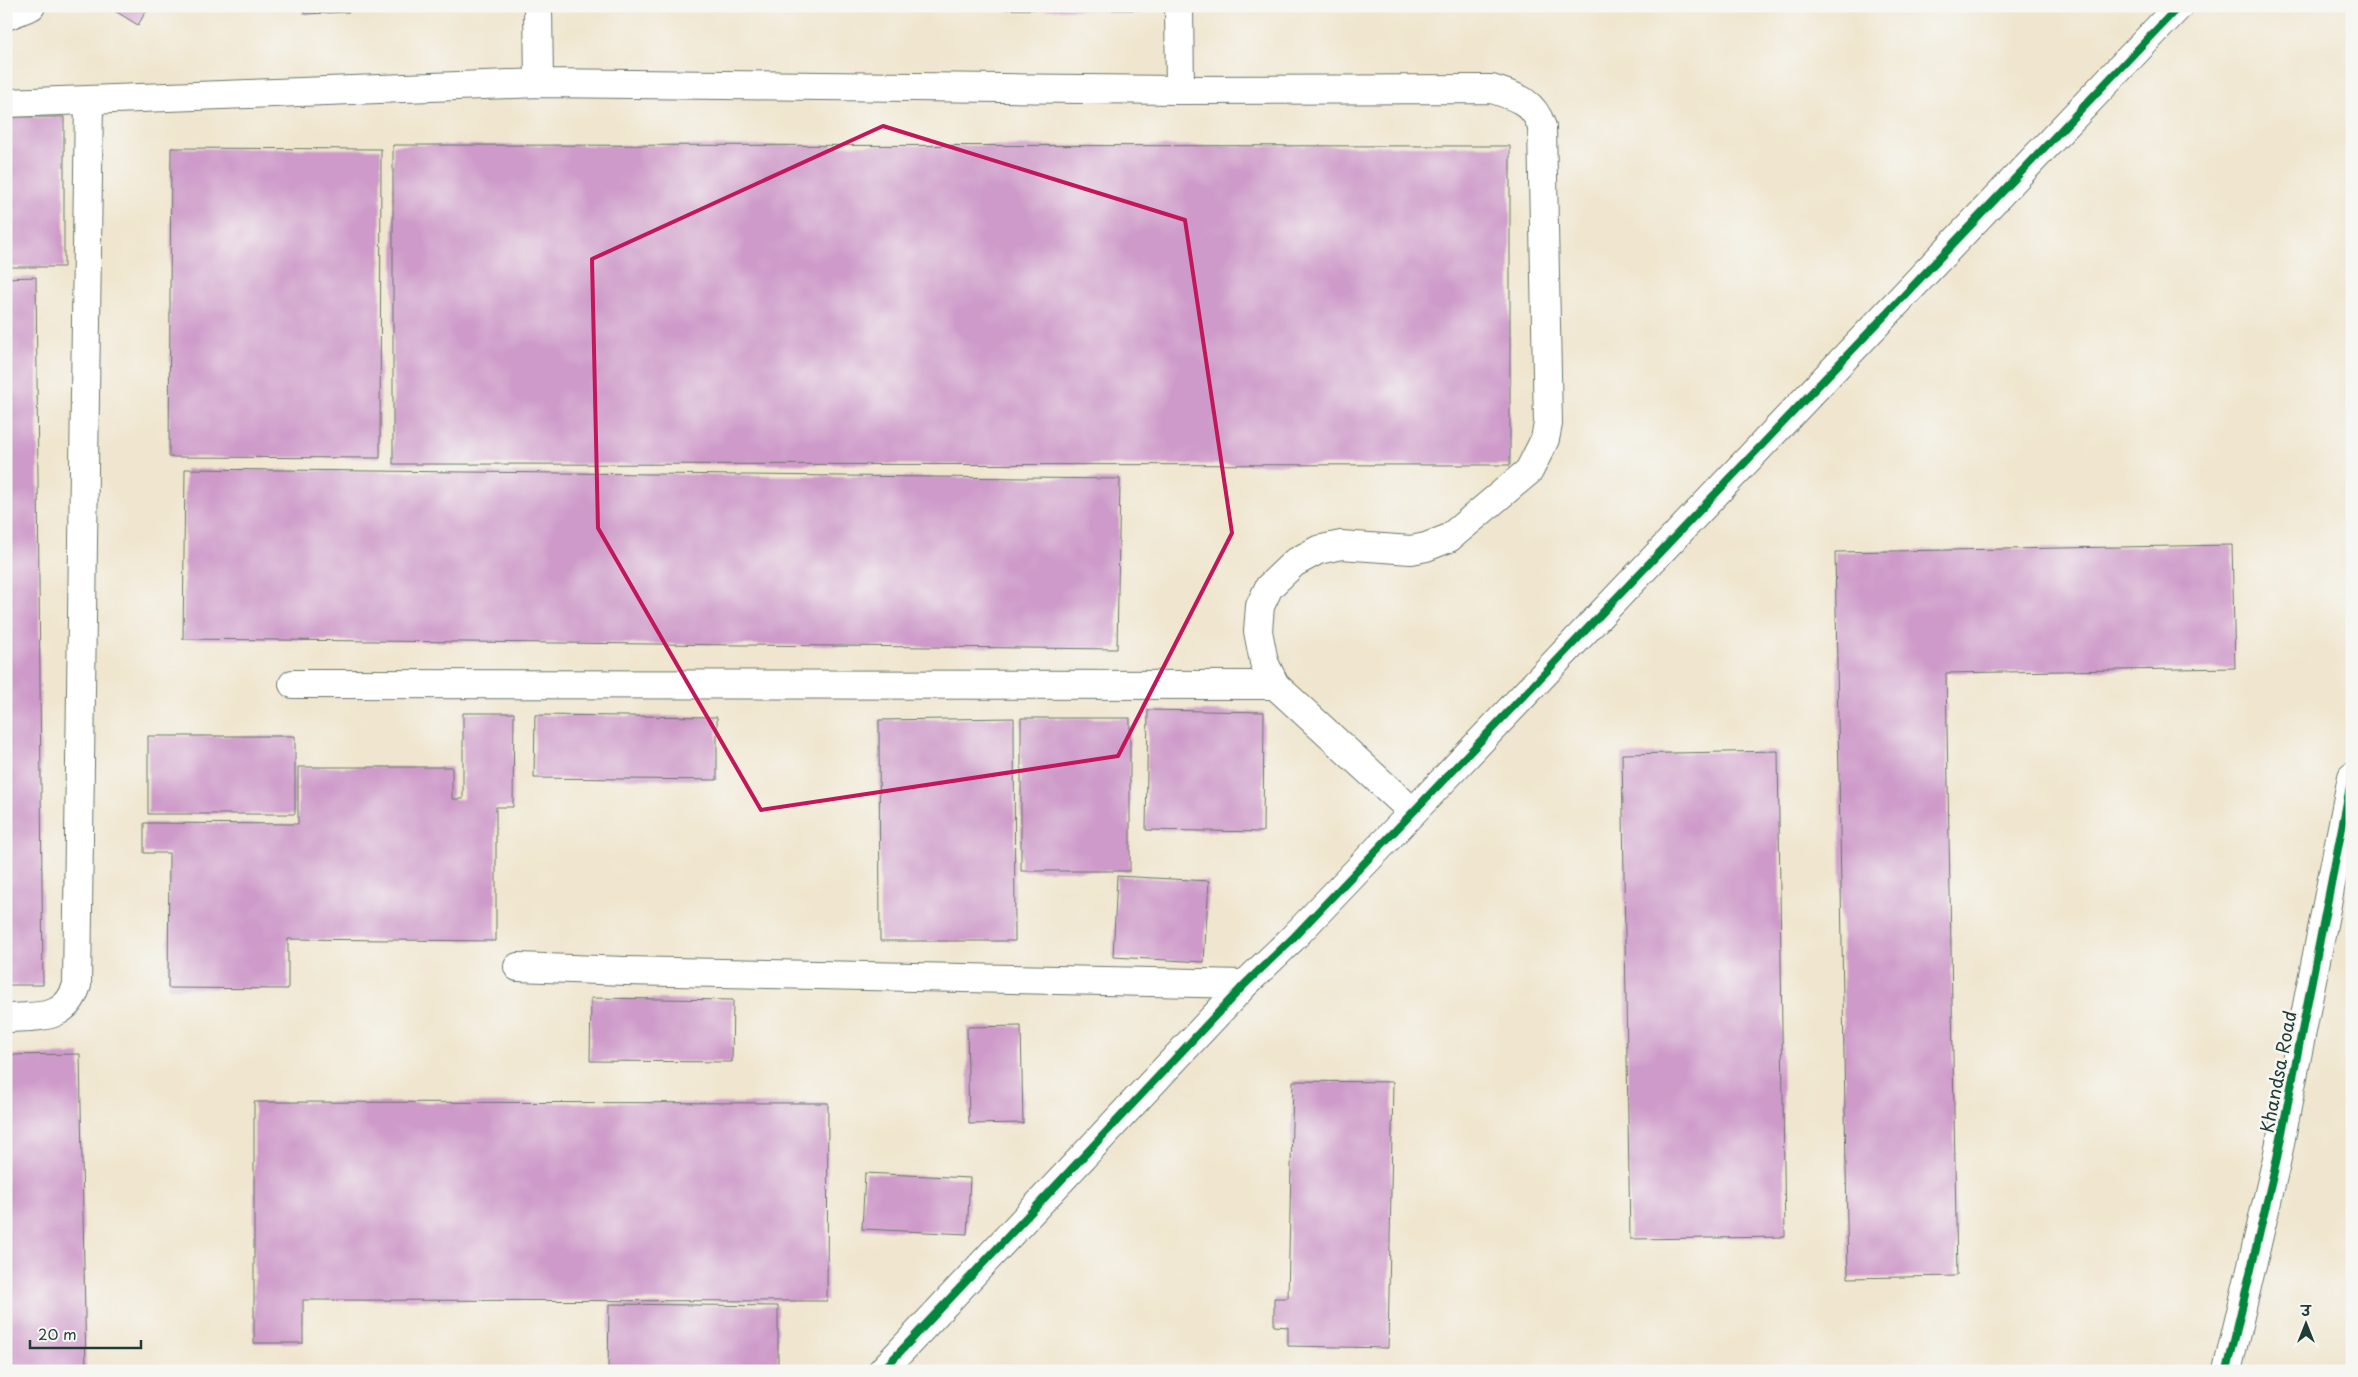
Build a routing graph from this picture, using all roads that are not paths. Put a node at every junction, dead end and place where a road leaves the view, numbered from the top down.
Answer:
1 (31, 6) edge
2 (538, 6) edge
3 (1179, 6) edge
4 (2179, 6) edge
5 (6, 16) edge
6 (539, 83) junction
7 (1180, 90) junction
8 (89, 100) junction
9 (6, 103) edge
10 (293, 684) dead end
11 (1275, 685) junction
12 (2352, 777) edge
13 (1413, 812) junction
14 (518, 967) dead end
15 (1245, 984) junction
16 (6, 1018) edge
17 (882, 1371) edge
18 (2227, 1371) edge

1 - 5 street
2 - 6 street
3 - 7 street
4 - 13 street
6 - 7 street
6 - 8 street
7 - 11 street
8 - 9 street
8 - 16 street
10 - 11 street
11 - 13 street
12 - 18 street, Khandsa Road
13 - 15 street
14 - 15 street
15 - 17 street

